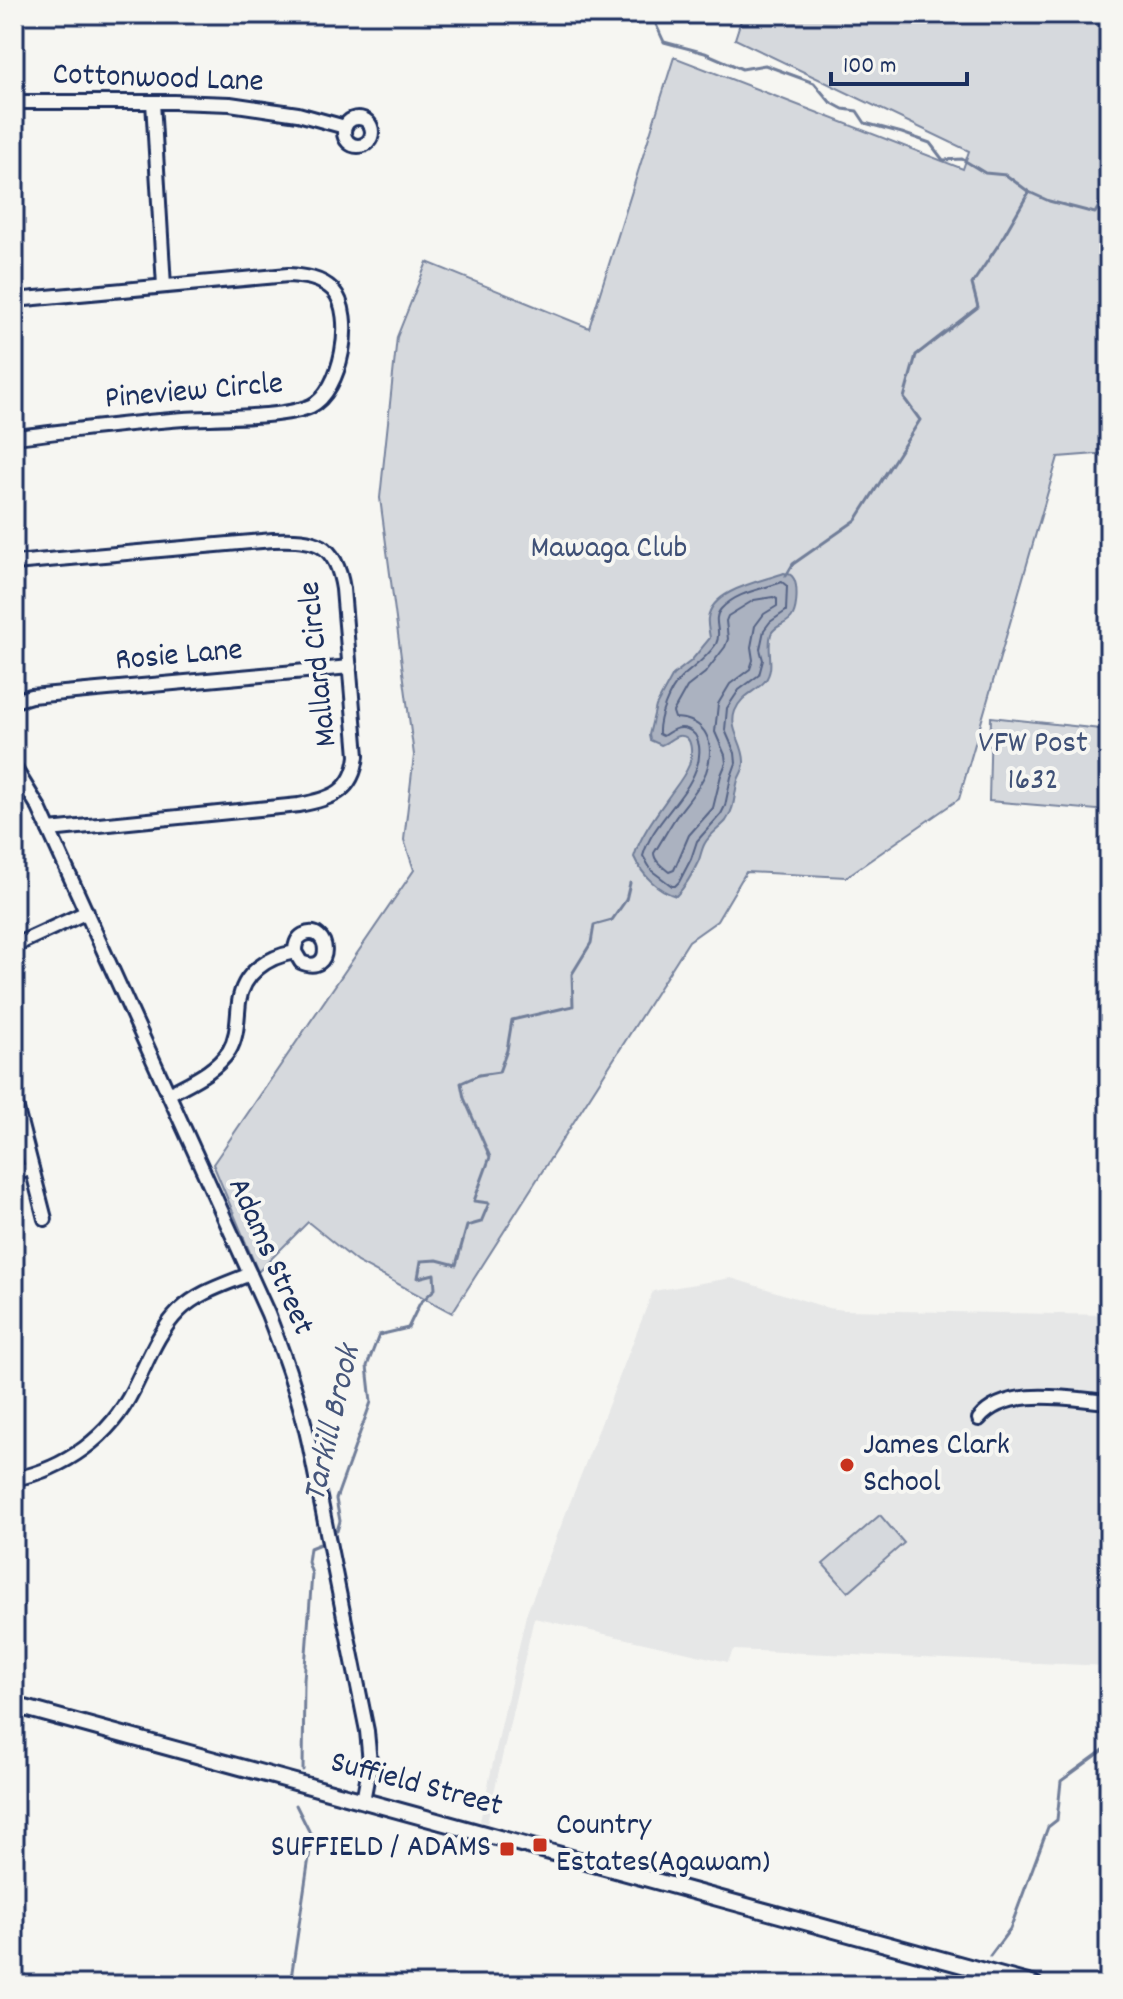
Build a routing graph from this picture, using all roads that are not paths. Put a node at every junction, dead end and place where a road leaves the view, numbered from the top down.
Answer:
1 (14, 102) edge
2 (153, 102) junction
3 (345, 127) dead end
4 (164, 286) junction
5 (14, 300) edge
6 (14, 437) edge
7 (14, 563) edge
8 (350, 667) junction
9 (14, 701) edge
10 (14, 767) edge
11 (49, 830) junction
12 (87, 912) junction
13 (14, 948) edge
14 (295, 952) dead end
15 (169, 1094) junction
16 (14, 1098) edge
17 (32, 1169) junction
18 (14, 1173) edge
19 (45, 1219) dead end
20 (250, 1274) junction
21 (1109, 1402) edge
22 (979, 1419) dead end
23 (14, 1479) edge
24 (14, 1705) edge
25 (363, 1801) junction
26 (1035, 1985) edge

1 - 2 street, Cottonwood Lane
2 - 3 street, Cottonwood Lane
2 - 4 street
4 - 5 street, Pineview Circle
4 - 6 street, Pineview Circle
7 - 8 street, Mallard Circle
8 - 9 street, Rosie Lane
8 - 11 street, Mallard Circle
10 - 11 street, Adams Street
11 - 12 street, Adams Street
12 - 13 street
12 - 15 street, Adams Street
14 - 15 street
15 - 20 street, Adams Street
16 - 17 street
17 - 18 street
17 - 19 street
20 - 23 street
20 - 25 street, Adams Street
21 - 22 street
24 - 25 main road, Suffield Street
25 - 26 main road, Suffield Street

